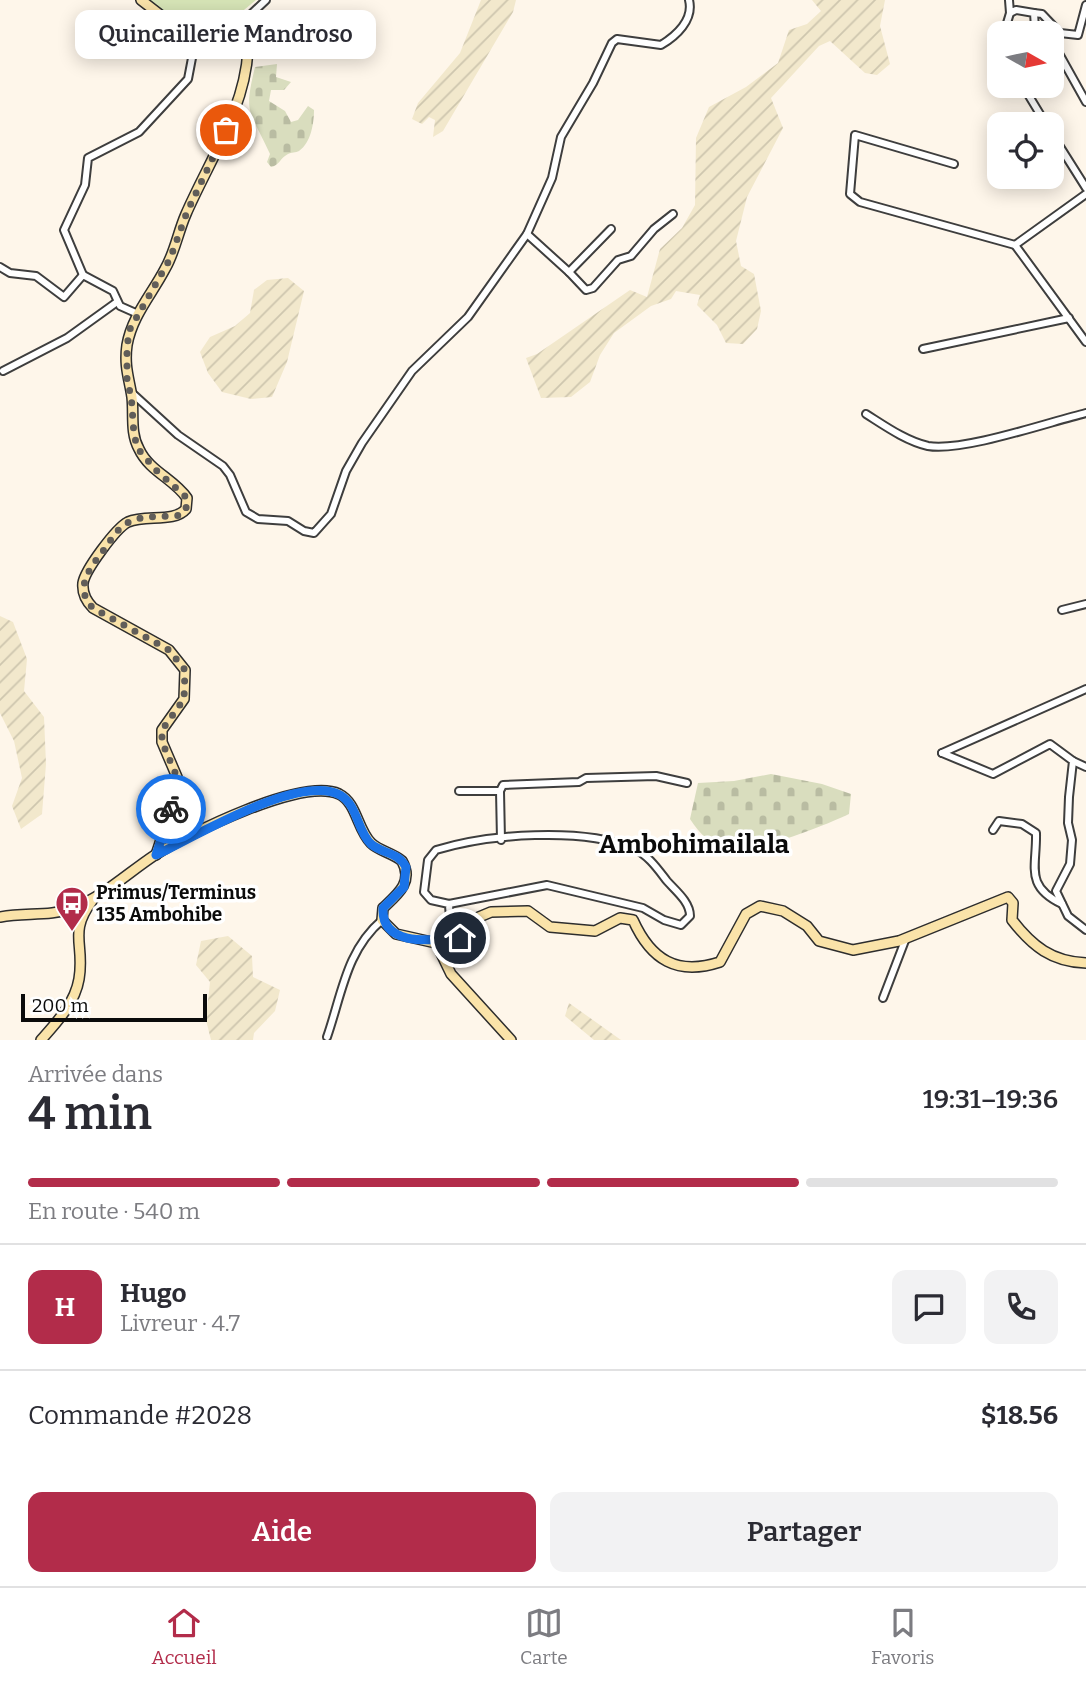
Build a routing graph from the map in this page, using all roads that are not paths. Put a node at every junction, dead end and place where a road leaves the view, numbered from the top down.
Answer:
1 (141, 0) edge
2 (266, 0) edge
3 (689, 0) edge
4 (1009, 0) edge
5 (1086, 5) edge
6 (1010, 13) junction
7 (1034, 13) junction
8 (1008, 21) edge
9 (1035, 21) edge
10 (196, 37) junction
11 (227, 37) junction
12 (1064, 63) edge
13 (1086, 102) edge
14 (1064, 153) edge
15 (954, 164) dead end
16 (1086, 188) edge
17 (1086, 194) edge
18 (673, 215) dead end
19 (611, 229) dead end
20 (527, 234) junction
21 (1015, 245) junction
22 (0, 267) edge
23 (569, 272) junction
24 (83, 275) junction
25 (117, 302) junction
26 (138, 314) junction
27 (1069, 318) junction
28 (1086, 342) edge
29 (923, 349) dead end
30 (3, 371) dead end
31 (131, 393) junction
32 (1086, 413) edge
33 (866, 414) dead end
34 (1086, 604) edge
35 (1062, 610) dead end
36 (1086, 689) edge
37 (1073, 761) junction
38 (1086, 767) edge
39 (687, 783) dead end
40 (459, 791) dead end
41 (500, 791) junction
42 (993, 830) dead end
43 (501, 840) junction
44 (156, 855) junction
45 (95, 896) junction
46 (449, 904) junction
47 (1062, 904) junction
48 (0, 917) edge
49 (382, 920) junction
50 (1086, 930) edge
51 (906, 938) junction
52 (438, 941) junction
53 (1086, 963) edge
54 (883, 998) dead end
55 (327, 1037) dead end
56 (41, 1040) edge
57 (511, 1040) edge

1 - 10 street
2 - 11 street
3 - 20 street
4 - 6 street
5 - 7 street
6 - 7 street
6 - 8 street
7 - 9 street
10 - 11 street
10 - 24 street
11 - 26 street
12 - 13 street
14 - 16 street
15 - 21 street
17 - 21 street
18 - 23 street
19 - 23 street
20 - 23 street
20 - 31 street
21 - 27 street
22 - 24 street
24 - 25 street
25 - 26 street
25 - 30 street
26 - 31 street
27 - 28 street
27 - 29 street
31 - 44 street
32 - 33 street
34 - 35 street
36 - 37 street
37 - 38 street
37 - 47 street
39 - 41 street
40 - 41 street
41 - 43 street
42 - 47 street
43 - 46 street
43 - 46 street
44 - 45 street
44 - 49 street
45 - 48 street
45 - 56 street
46 - 52 street
47 - 50 street
49 - 52 street
49 - 55 street
51 - 52 street
51 - 53 street
51 - 54 street
52 - 57 street

